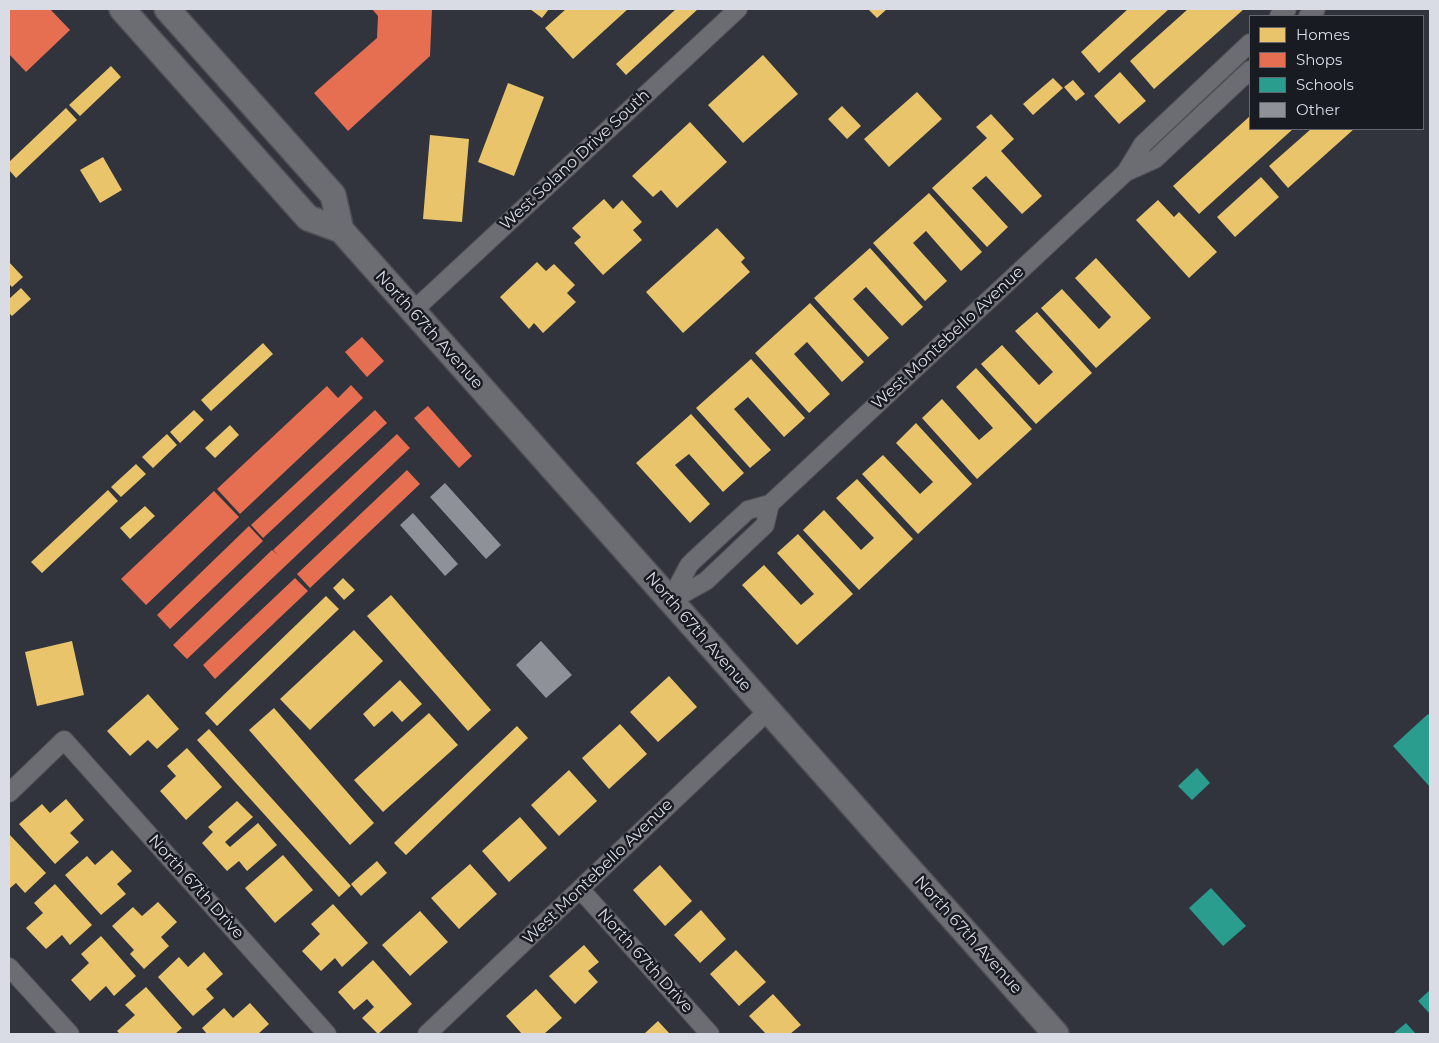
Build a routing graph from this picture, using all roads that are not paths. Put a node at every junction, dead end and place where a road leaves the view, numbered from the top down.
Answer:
1 (122, 9) edge
2 (167, 9) edge
3 (738, 9) edge
4 (1249, 44) edge
5 (1249, 71) edge
6 (1126, 172) junction
7 (341, 230) junction
8 (412, 311) junction
9 (670, 601) junction
10 (768, 711) junction
11 (9, 793) edge
12 (580, 889) junction
13 (9, 967) edge
14 (70, 1034) edge
15 (327, 1034) edge
16 (427, 1034) edge
17 (710, 1034) edge
18 (1056, 1034) edge

1 - 7 main road, North 67th Avenue
2 - 7 main road, North 67th Avenue
3 - 8 street, West Solano Drive South
4 - 6 street, West Montebello Avenue
5 - 6 street, West Montebello Avenue
6 - 9 street, West Montebello Avenue
7 - 8 main road, North 67th Avenue
8 - 9 main road, North 67th Avenue
9 - 10 main road, North 67th Avenue
10 - 12 street, West Montebello Avenue
10 - 18 main road, North 67th Avenue
11 - 15 street, North 67th Drive
12 - 16 street, West Montebello Avenue
12 - 17 street, North 67th Drive
13 - 14 street

